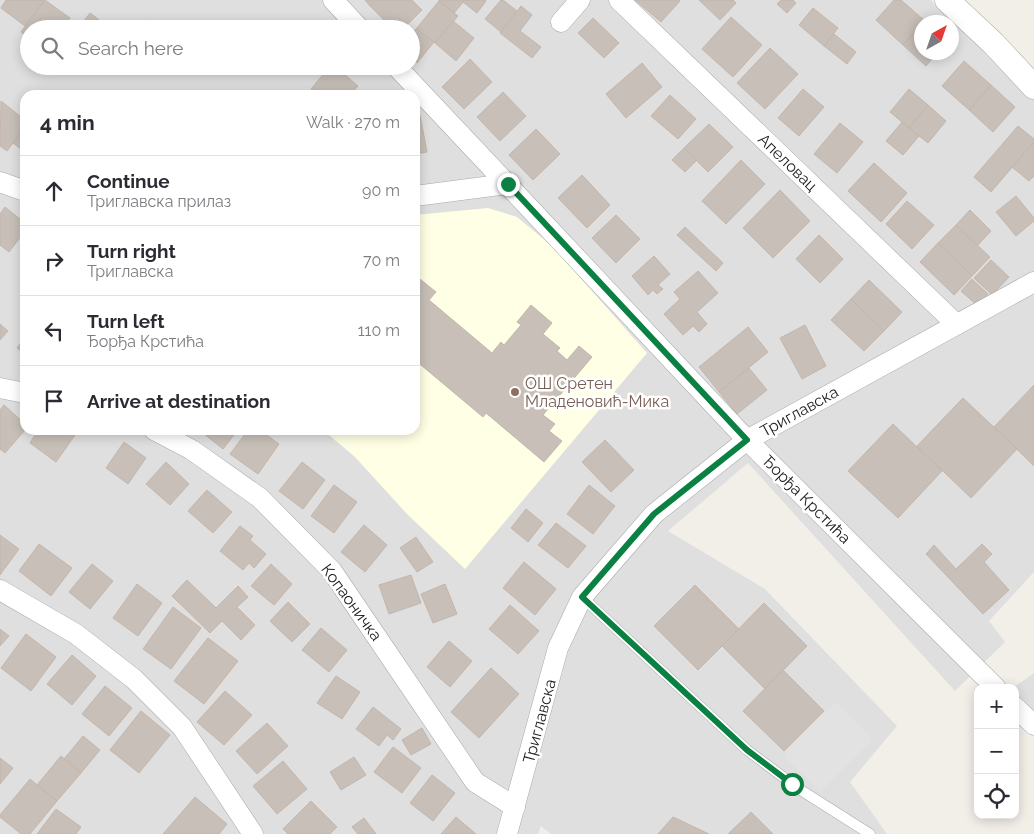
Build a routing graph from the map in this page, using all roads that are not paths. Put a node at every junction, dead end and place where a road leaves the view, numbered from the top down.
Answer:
1 (332, 0) edge
2 (580, 0) edge
3 (620, 0) edge
4 (947, 0) edge
5 (351, 20) edge
6 (561, 22) dead end
7 (405, 75) edge
8 (1034, 86) edge
9 (419, 90) edge
10 (420, 91) edge
11 (0, 182) edge
12 (508, 184) junction
13 (20, 188) edge
14 (420, 195) edge
15 (1034, 282) edge
16 (956, 324) junction
17 (0, 388) edge
18 (20, 392) edge
19 (164, 435) edge
20 (747, 440) junction
21 (0, 590) edge
22 (582, 597) junction
23 (992, 684) edge
24 (1019, 711) edge
25 (1034, 725) edge
26 (515, 807) junction
27 (254, 834) edge
28 (507, 834) edge
29 (870, 834) edge

1 - 5 street
2 - 6 street
3 - 16 street, Апеловац
4 - 8 street
7 - 9 street, Ђорђа Крстића
10 - 12 street, Ђорђа Крстића
11 - 13 street
12 - 14 street
12 - 20 street, Ђорђа Крстића
15 - 16 street, Триглавска
16 - 20 street, Триглавска
17 - 18 street
19 - 26 street, Копаоничка
20 - 22 street, Триглавска
20 - 23 street, Ђорђа Крстића
21 - 27 street
22 - 26 street, Триглавска
22 - 29 lane
24 - 25 street
26 - 28 street, Триглавска

